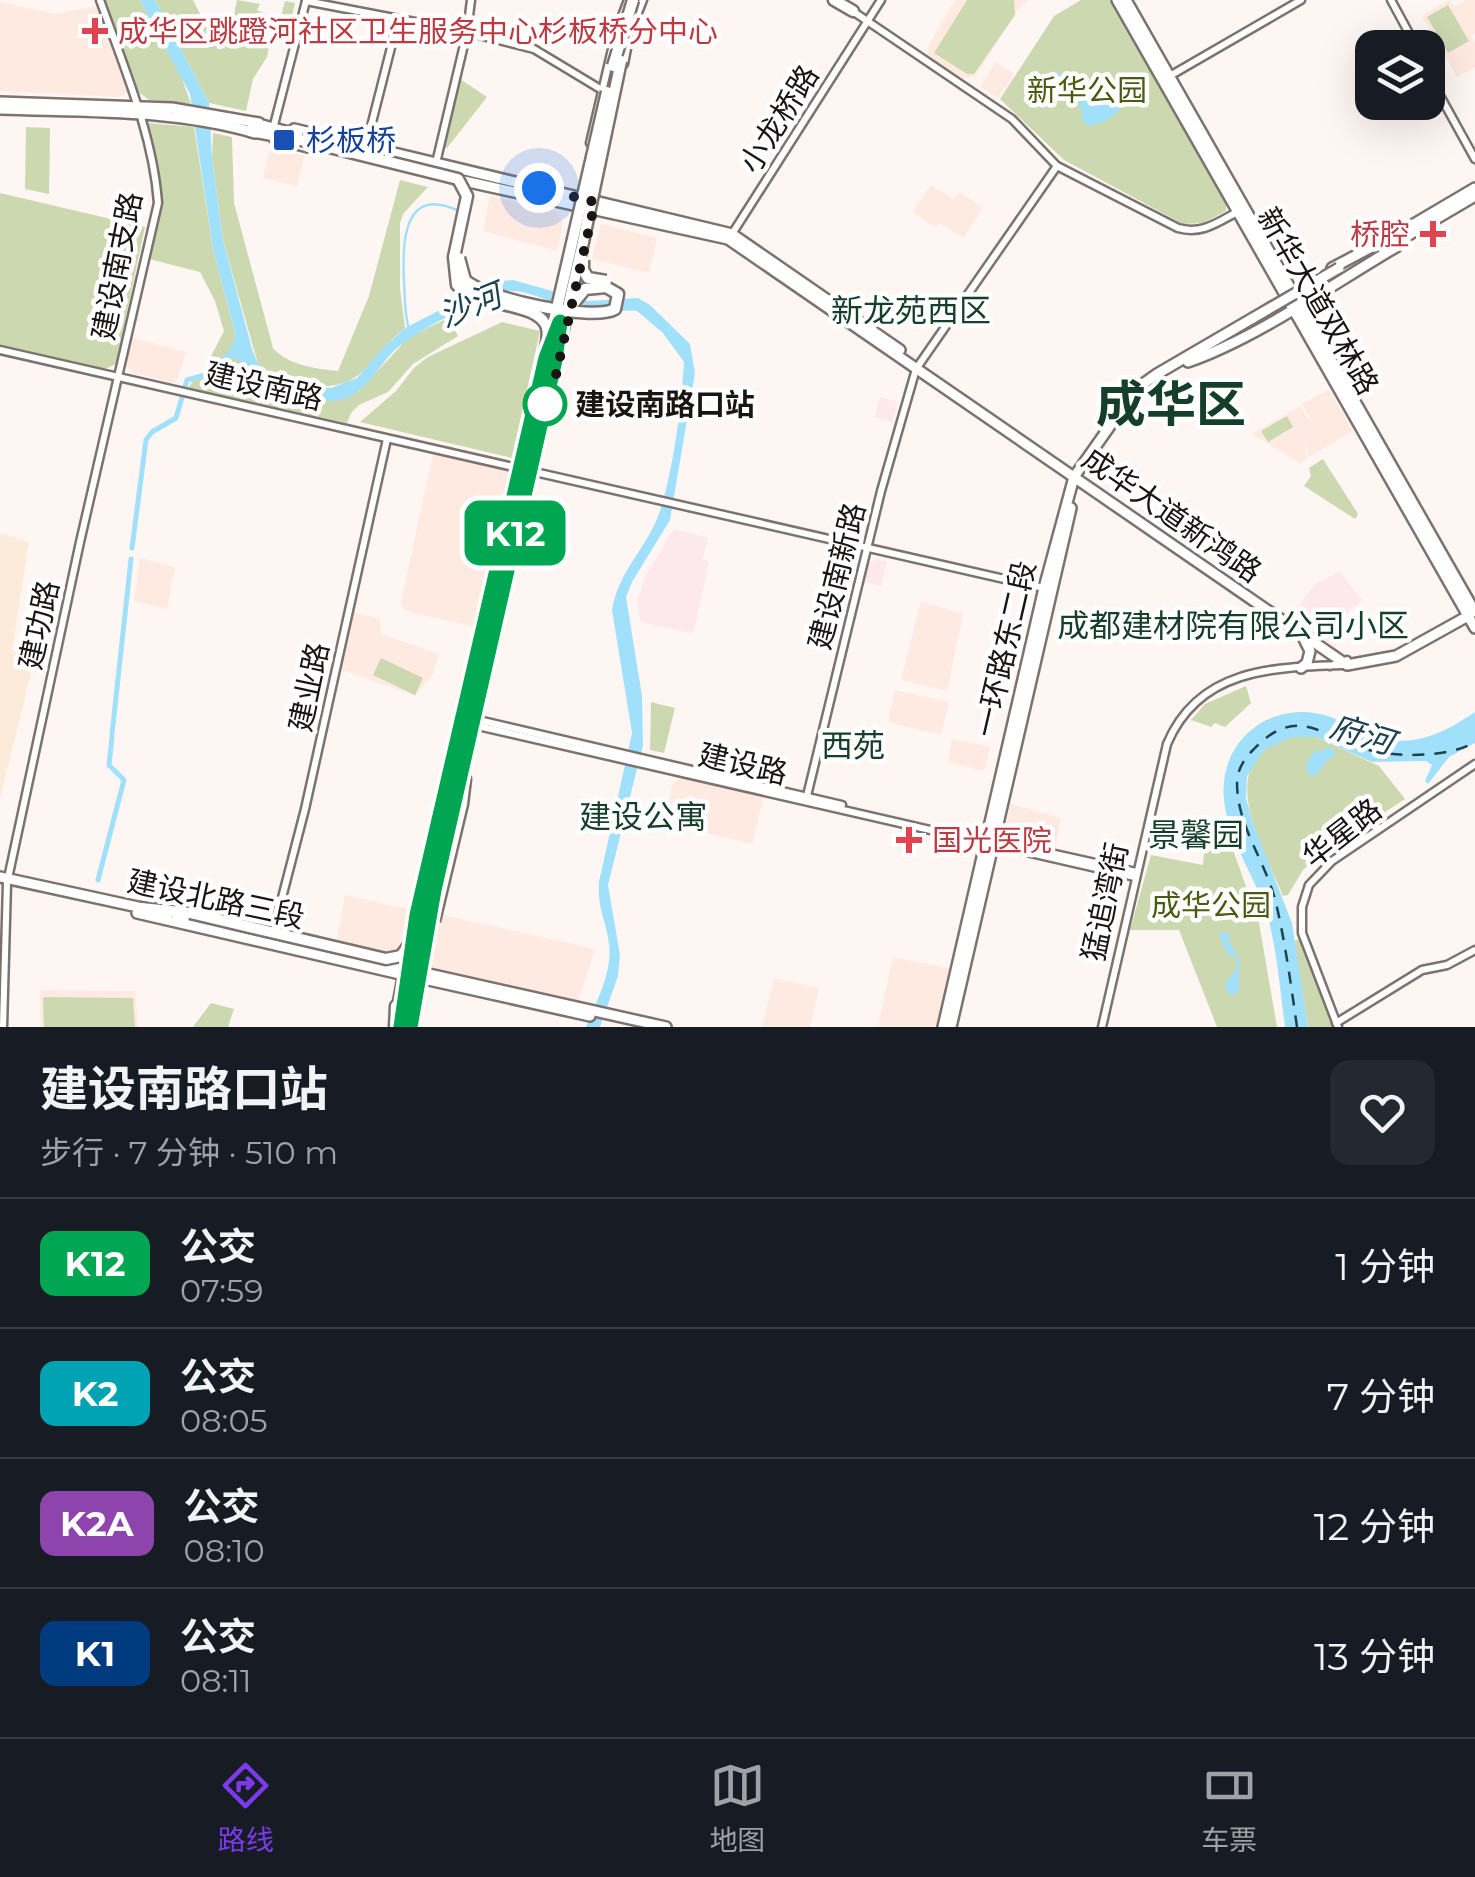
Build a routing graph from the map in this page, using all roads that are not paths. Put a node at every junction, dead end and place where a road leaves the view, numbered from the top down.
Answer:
1 (100, 0) edge
2 (471, 0) edge
3 (636, 0) edge
4 (833, 0) edge
5 (881, 0) edge
6 (1117, 0) edge
7 (1126, 0) edge
8 (1301, 0) edge
9 (1389, 0) edge
10 (306, 1) edge
11 (852, 11) joint
12 (398, 20) junction
13 (868, 22) junction
14 (1405, 30) edge
15 (468, 32) junction
16 (1166, 78) junction
17 (602, 90) junction
18 (616, 98) junction
19 (1445, 101) edge
20 (0, 105) edge
21 (137, 110) junction
22 (274, 125) junction
23 (251, 127) junction
24 (366, 146) junction
25 (1475, 155) edge
26 (436, 163) junction
27 (1056, 166) junction
28 (1475, 188) edge
29 (1475, 196) edge
30 (578, 202) junction
31 (594, 206) junction
32 (1241, 209) junction
33 (1402, 235) junction
34 (730, 237) junction
35 (583, 242) junction
36 (569, 260) junction
37 (457, 266) junction
38 (1289, 293) junction
39 (1296, 306) junction
40 (564, 324) junction
41 (0, 350) edge
42 (1187, 360) junction
43 (918, 366) junction
44 (544, 367) junction
45 (118, 377) junction
46 (388, 438) junction
47 (517, 468) junction
48 (534, 472) junction
49 (1077, 476) junction
50 (867, 548) junction
51 (1044, 588) junction
52 (1471, 612) edge
53 (1475, 628) edge
54 (1300, 633) junction
55 (1345, 662) junction
56 (1301, 668) junction
57 (459, 719) junction
58 (477, 723) junction
59 (1475, 764) edge
60 (465, 779) junction
61 (806, 799) junction
62 (991, 842) junction
63 (1136, 874) junction
64 (4, 880) edge
65 (141, 908) junction
66 (417, 915) junction
67 (272, 940) junction
68 (1475, 950) edge
69 (402, 971) junction
70 (419, 978) junction
71 (396, 1006) joint
72 (608, 1017) junction
73 (1337, 1025) edge
74 (3, 1027) edge
75 (396, 1027) edge
76 (412, 1027) edge
77 (646, 1027) edge
78 (666, 1027) edge
79 (947, 1027) edge
80 (1102, 1027) edge

1 - 21 street, 建设南支路
2 - 15 street
3 - 17 street
3 - 18 street
3 - 35 highway, bridge
3 - 36 highway, bridge
4 - 11 highway
4 - 13 street
5 - 13 street, 小龙桥路
6 - 16 main road, 新华大道双林路
7 - 16 main road, 新华大道双林路
8 - 16 street
9 - 14 street
10 - 12 street
10 - 22 street
11 - 13 street
12 - 15 street
12 - 24 street
13 - 27 street
13 - 34 street, 小龙桥路
15 - 17 street
15 - 26 street
16 - 32 main road, 新华大道双林路
17 - 18 street
17 - 30 street
18 - 31 street
19 - 25 street
20 - 21 main road
21 - 23 main road
21 - 45 street, 建设南支路
22 - 23 main road
22 - 24 main road
23 - 30 main road
23 - 37 highway, bridge
24 - 26 main road
26 - 30 main road
27 - 32 street
27 - 43 street, 建设南新路
28 - 33 main road
29 - 33 main road
30 - 31 main road, 成华大道新鸿路
30 - 47 street, bridge
31 - 34 main road, 成华大道新鸿路
31 - 48 street, bridge
32 - 38 main road, 新华大道双林路
33 - 38 main road
33 - 39 main road
33 - 42 main road, bridge
34 - 43 main road, 成华大道新鸿路
35 - 37 highway, bridge
35 - 40 highway, bridge
36 - 37 highway, bridge
36 - 44 highway, bridge
37 - 40 highway, bridge
37 - 44 highway, bridge
38 - 39 main road, 新华大道双林路
38 - 42 main road
39 - 42 main road
39 - 52 main road, 新华大道双林路
40 - 70 highway, bridge
41 - 45 street, 建设南路
42 - 49 main road
43 - 49 main road, 成华大道新鸿路
43 - 50 street, 建设南新路
44 - 66 highway, bridge
45 - 46 street, 建设南路
45 - 64 street, 建功路
46 - 47 street, 建设南路
46 - 67 street, 建业路
47 - 48 street, 建设南路
47 - 57 street
48 - 50 street, 建设南路
48 - 58 street
49 - 51 main road, 一环路东二段
49 - 54 main road, 成华大道新鸿路
49 - 55 main road, 成华大道新鸿路
49 - 62 main road, 一环路东二段
50 - 51 street
50 - 61 street, 建设南新路
51 - 62 main road, 一环路东二段
52 - 53 main road, 新华大道双林路
52 - 55 main road, 猛追湾街
54 - 55 main road, 成华大道新鸿路
54 - 56 main road
55 - 56 street, 猛追湾街
56 - 63 street, 猛追湾街
57 - 58 street, 建设路
57 - 69 street
58 - 60 street
58 - 61 street, 建设路
59 - 73 street, 华星路
60 - 70 street
60 - 70 highway, bridge
61 - 62 street, 建设路
62 - 63 street, 建设路
62 - 79 main road
63 - 80 street, 猛追湾街
64 - 65 main road, 建设北路三段
64 - 67 main road, 建设北路三段
64 - 74 street, 建功路
65 - 66 highway, bridge
65 - 67 main road, 建设北路三段
66 - 75 highway, bridge
67 - 69 main road, 建设北路三段
68 - 73 street
69 - 70 main road, 建设北路三段
69 - 71 street
70 - 72 main road, 建设北路三段
70 - 76 highway, bridge
71 - 75 highway
72 - 77 main road
72 - 78 main road

